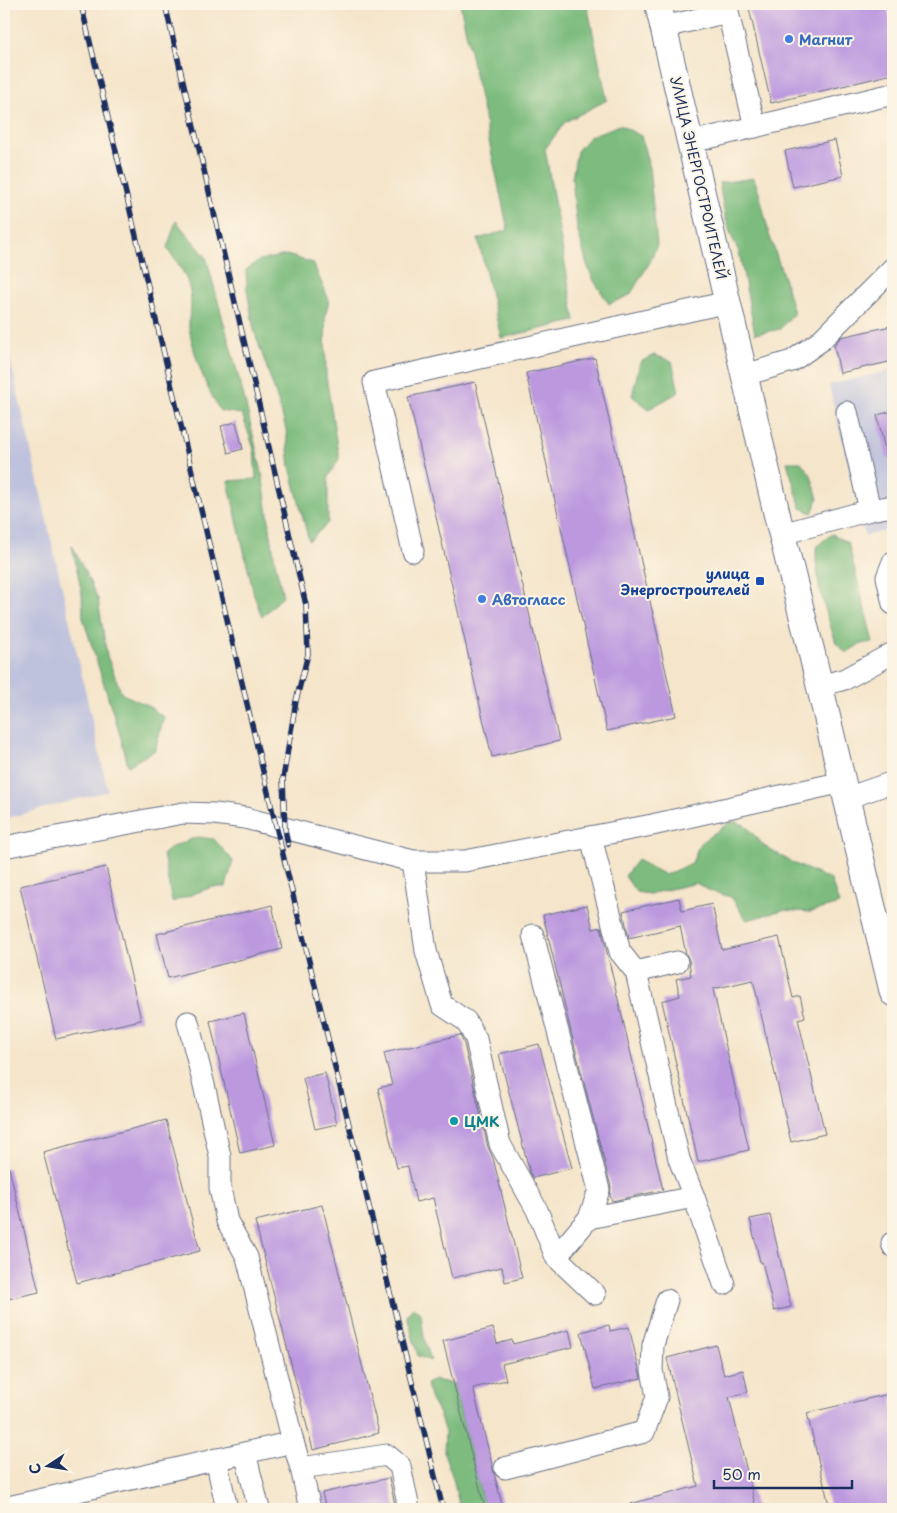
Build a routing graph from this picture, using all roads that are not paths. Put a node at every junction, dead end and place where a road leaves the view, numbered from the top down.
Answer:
1 (727, 8) edge
2 (661, 16) edge
3 (893, 94) edge
4 (755, 127) junction
5 (691, 142) junction
6 (893, 268) edge
7 (728, 302) junction
8 (745, 375) junction
9 (847, 412) dead end
10 (893, 506) edge
11 (870, 510) junction
12 (782, 534) junction
13 (413, 551) dead end
14 (893, 562) edge
15 (893, 604) edge
16 (893, 653) edge
17 (820, 686) junction
18 (893, 782) edge
19 (845, 790) junction
20 (591, 837) junction
21 (4, 847) edge
22 (413, 861) junction
23 (533, 935) dead end
24 (888, 945) edge
25 (677, 962) dead end
26 (636, 972) junction
27 (893, 993) edge
28 (188, 1022) dead end
29 (694, 1197) junction
30 (589, 1218) junction
31 (556, 1257) junction
32 (724, 1284) dead end
33 (595, 1294) dead end
34 (667, 1300) dead end
35 (293, 1442) junction
36 (245, 1453) junction
37 (216, 1459) junction
38 (302, 1468) junction
39 (504, 1468) dead end
40 (4, 1508) edge
41 (227, 1509) edge
42 (259, 1509) edge
43 (310, 1509) edge
44 (409, 1509) edge

1 - 2 lane
1 - 4 lane
2 - 5 main road, УЛИЦА ЭНЕРГОСТРОИТЕЛЕЙ
3 - 4 lane
4 - 5 lane
5 - 7 main road, УЛИЦА ЭНЕРГОСТРОИТЕЛЕЙ
6 - 8 lane
7 - 8 main road, УЛИЦА ЭНЕРГОСТРОИТЕЛЕЙ
7 - 13 lane
8 - 12 main road, УЛИЦА ЭНЕРГОСТРОИТЕЛЕЙ
9 - 11 lane
10 - 11 lane
11 - 12 lane
12 - 17 main road, УЛИЦА ЭНЕРГОСТРОИТЕЛЕЙ
14 - 15 lane
16 - 17 lane
17 - 19 main road, УЛИЦА ЭНЕРГОСТРОИТЕЛЕЙ
18 - 19 lane
19 - 20 lane
19 - 24 main road, УЛИЦА ЭНЕРГОСТРОИТЕЛЕЙ
20 - 22 lane
20 - 26 lane
21 - 22 lane
22 - 31 lane
23 - 30 lane
24 - 27 main road, УЛИЦА ЭНЕРГОСТРОИТЕЛЕЙ
25 - 26 lane
26 - 29 lane
28 - 35 lane
29 - 30 lane
29 - 32 lane
30 - 31 lane
31 - 33 lane
34 - 39 lane
35 - 36 lane
35 - 38 lane
36 - 37 lane
36 - 42 lane
37 - 40 lane
37 - 41 lane
38 - 43 lane
38 - 44 lane

